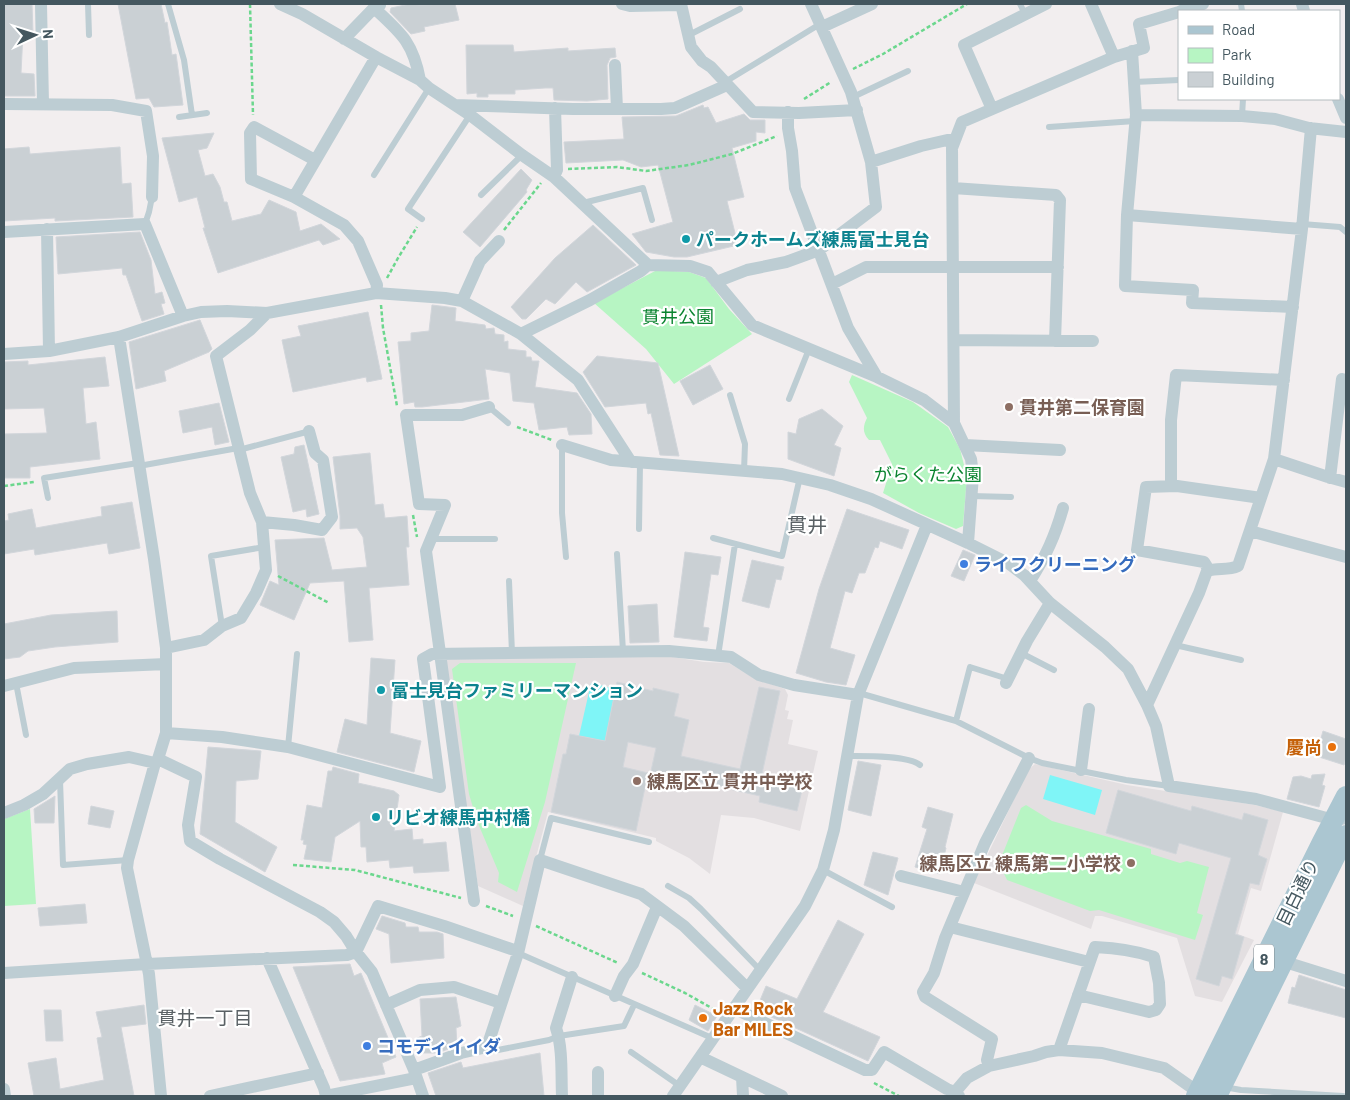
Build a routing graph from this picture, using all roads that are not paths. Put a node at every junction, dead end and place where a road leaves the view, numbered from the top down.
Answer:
1 (41, 4) edge
2 (88, 4) edge
3 (168, 4) edge
4 (280, 4) edge
5 (622, 4) edge
6 (681, 4) edge
7 (811, 4) edge
8 (872, 4) edge
9 (1046, 4) edge
10 (1092, 4) edge
11 (1203, 4) edge
12 (375, 5) edge
13 (740, 9) dead end
14 (1022, 9) edge
15 (1186, 10) edge
16 (1178, 13) edge
17 (821, 26) junction
18 (90, 35) dead end
19 (687, 36) junction
20 (344, 39) junction
21 (1132, 51) junction
22 (376, 57) junction
23 (1114, 57) junction
24 (615, 65) dead end
25 (908, 71) dead end
26 (1178, 80) edge
27 (1134, 82) junction
28 (424, 84) junction
29 (726, 84) junction
30 (853, 97) junction
31 (1243, 100) edge
32 (1338, 100) edge
33 (4, 104) edge
34 (43, 104) junction
35 (455, 105) junction
36 (554, 108) junction
37 (617, 109) junction
38 (992, 109) junction
39 (857, 110) junction
40 (788, 112) junction
41 (207, 113) dead end
42 (192, 115) junction
43 (470, 115) junction
44 (179, 116) dead end
45 (1242, 116) junction
46 (1135, 118) junction
47 (1346, 118) edge
48 (1048, 127) dead end
49 (1311, 128) junction
50 (1346, 132) edge
51 (956, 138) junction
52 (522, 155) junction
53 (315, 160) junction
54 (871, 162) junction
55 (374, 175) dead end
56 (552, 175) junction
57 (953, 188) junction
58 (481, 194) dead end
59 (152, 197) joint
60 (294, 197) junction
61 (583, 203) junction
62 (1127, 215) junction
63 (422, 219) road end
64 (652, 220) dead end
65 (145, 224) junction
66 (1302, 226) junction
67 (47, 229) junction
68 (4, 232) edge
69 (1346, 232) edge
70 (498, 238) road end
71 (819, 250) junction
72 (648, 265) junction
73 (1058, 267) junction
74 (953, 268) junction
75 (716, 282) junction
76 (832, 284) junction
77 (376, 293) junction
78 (462, 301) junction
79 (1293, 307) junction
80 (267, 313) junction
81 (183, 316) junction
82 (521, 334) junction
83 (119, 337) junction
84 (954, 340) junction
85 (1055, 341) junction
86 (1093, 341) dead end
87 (809, 349) junction
88 (49, 351) junction
89 (4, 354) edge
90 (877, 377) junction
91 (1284, 380) junction
92 (1346, 380) edge
93 (730, 395) dead end
94 (789, 399) dead end
95 (490, 407) joint
96 (508, 423) road end
97 (954, 423) junction
98 (312, 430) joint
99 (562, 445) joint
100 (965, 445) junction
101 (238, 449) junction
102 (1060, 450) dead end
103 (1274, 459) junction
104 (636, 463) junction
105 (139, 464) junction
106 (744, 472) junction
107 (800, 477) junction
108 (1330, 478) junction
109 (1346, 482) edge
110 (1171, 486) junction
111 (971, 496) junction
112 (1012, 497) dead end
113 (48, 498) dead end
114 (1261, 498) junction
115 (1063, 508) dead end
116 (262, 522) junction
117 (926, 525) junction
118 (639, 529) dead end
119 (1250, 531) junction
120 (713, 538) dead end
121 (431, 539) junction
122 (495, 539) dead end
123 (968, 543) junction
124 (735, 544) junction
125 (264, 547) junction
126 (617, 554) dead end
127 (566, 556) dead end
128 (1346, 557) edge
129 (1209, 570) junction
130 (508, 581) dead end
131 (1030, 581) junction
132 (1050, 603) junction
133 (222, 626) junction
134 (1175, 645) junction
135 (166, 648) junction
136 (623, 651) junction
137 (439, 653) junction
138 (512, 653) junction
139 (1021, 653) junction
140 (297, 654) dead end
141 (718, 656) junction
142 (1241, 660) dead end
143 (166, 664) junction
144 (1054, 670) dead end
145 (1007, 681) joint
146 (10, 684) edge
147 (859, 694) junction
148 (1147, 705) junction
149 (1090, 709) dead end
150 (956, 721) junction
151 (166, 733) junction
152 (26, 735) dead end
153 (288, 747) junction
154 (847, 756) junction
155 (1029, 758) junction
156 (156, 761) junction
157 (920, 766) dead end
158 (1081, 770) junction
159 (60, 778) junction
160 (1169, 786) junction
161 (1346, 796) edge
162 (4, 813) edge
163 (1342, 824) edge
164 (649, 842) dead end
165 (128, 860) junction
166 (540, 860) junction
167 (823, 870) junction
168 (901, 876) dead end
169 (668, 886) dead end
170 (964, 892) junction
171 (474, 901) road end
172 (658, 907) junction
173 (892, 907) dead end
174 (950, 926) junction
175 (356, 952) junction
176 (518, 952) junction
177 (267, 958) junction
178 (1282, 961) junction
179 (1090, 962) junction
180 (147, 964) junction
181 (760, 970) junction
182 (4, 974) edge
183 (572, 977) junction
184 (1346, 981) edge
185 (747, 988) junction
186 (1078, 995) junction
187 (615, 996) junction
188 (501, 1003) junction
189 (386, 1005) junction
190 (634, 1005) junction
191 (730, 1012) junction
192 (559, 1036) junction
193 (712, 1038) junction
194 (487, 1047) junction
195 (1060, 1050) junction
196 (631, 1052) dead end
197 (700, 1057) junction
198 (988, 1066) junction
199 (598, 1072) dead end
200 (318, 1073) junction
201 (415, 1074) junction
202 (742, 1077) junction
203 (4, 1090) edge
204 (677, 1091) edge
205 (1208, 1093) edge
206 (957, 1094) edge
207 (5, 1096) edge
208 (161, 1096) edge
209 (210, 1096) edge
210 (326, 1096) edge
211 (422, 1096) edge
212 (562, 1096) edge
213 (598, 1096) edge
214 (743, 1096) edge
215 (782, 1096) edge
216 (1342, 1096) edge

1 - 34 street
2 - 18 lane
3 - 42 lane
4 - 20 street
5 - 6 street
6 - 19 street
7 - 17 street
8 - 17 street
9 - 14 street
10 - 23 street
11 - 15 street
12 - 20 street
12 - 28 street
13 - 19 lane
14 - 38 street
16 - 21 street
17 - 29 lane
17 - 30 street
19 - 29 street
20 - 22 street
21 - 23 street
21 - 27 street
22 - 28 street
22 - 53 street
23 - 38 street
24 - 37 street
25 - 30 lane
26 - 27 lane
27 - 46 street
28 - 35 street
28 - 55 lane
29 - 37 street
29 - 40 street
30 - 39 street
31 - 45 lane
32 - 47 street
33 - 34 street
34 - 59 street
35 - 36 street
35 - 43 street
36 - 37 street
36 - 56 street
38 - 51 street
39 - 40 street
39 - 54 street
40 - 71 street
41 - 42 lane
42 - 44 lane
43 - 52 street
43 - 63 lane
45 - 46 street
45 - 49 street
46 - 48 lane
46 - 62 street
49 - 50 street
49 - 66 street
51 - 54 street
51 - 57 street
52 - 56 street
52 - 58 lane
53 - 60 street
53 - 60 street
54 - 71 street
56 - 61 street
57 - 73 street
57 - 74 street
59 - 65 lane
60 - 77 street
61 - 64 lane
61 - 72 street
62 - 66 street
62 - 79 street
65 - 67 street
65 - 81 street
66 - 69 lane
66 - 79 street
67 - 68 street
67 - 88 street
70 - 78 street
71 - 75 street
71 - 76 street
72 - 75 street
72 - 82 street
73 - 74 street
73 - 85 street
74 - 76 street
74 - 84 street
75 - 87 street
76 - 90 street
77 - 78 street
77 - 80 street
78 - 82 street
79 - 91 street
80 - 81 street
80 - 101 street
81 - 83 street
82 - 104 street
83 - 88 street
83 - 105 street
84 - 85 street
84 - 97 street
85 - 86 street
87 - 90 street
87 - 94 lane
88 - 89 street
90 - 97 street
91 - 103 street
91 - 110 street
92 - 108 street
93 - 106 lane
95 - 96 lane
95 - 121 street
97 - 100 street
98 - 101 lane
98 - 116 street
99 - 104 street
99 - 127 lane
100 - 102 street
100 - 111 street
101 - 105 lane
101 - 116 street
103 - 108 street
103 - 114 street
104 - 106 street
104 - 118 lane
105 - 113 lane
105 - 135 street
106 - 107 street
107 - 117 street
107 - 124 lane
108 - 109 street
110 - 114 street
110 - 129 street
111 - 112 lane
111 - 123 street
114 - 119 street
115 - 131 street
116 - 125 street
117 - 123 street
117 - 147 street
119 - 128 street
119 - 129 street
120 - 124 lane
121 - 122 lane
121 - 137 street
123 - 131 street
124 - 141 lane
125 - 133 street
125 - 133 lane
126 - 136 lane
129 - 134 street
130 - 138 lane
131 - 132 street
132 - 139 street
132 - 148 street
133 - 135 street
134 - 142 lane
134 - 148 street
135 - 143 street
136 - 138 street
136 - 141 street
137 - 138 street
137 - 153 street
137 - 171 street
139 - 144 lane
139 - 145 street
140 - 153 lane
141 - 147 street
143 - 146 street
143 - 151 street
145 - 150 lane
146 - 152 lane
147 - 150 lane
147 - 154 street
148 - 160 street
149 - 158 street
150 - 155 lane
151 - 153 street
151 - 156 street
154 - 157 lane
154 - 167 street
155 - 158 lane
155 - 170 street
156 - 159 street
156 - 165 street
156 - 175 street
158 - 160 lane
159 - 162 street
159 - 165 lane
160 - 163 street
161 - 163 main road, 目白通り / 8
163 - 178 main road, 目白通り / 8
163 - 205 main road, 目白通り / 8
164 - 166 lane
165 - 180 street
166 - 172 street
166 - 176 street
167 - 173 lane
167 - 181 street
168 - 170 street
169 - 181 lane
170 - 174 street
172 - 185 street
172 - 187 street
174 - 179 street
174 - 198 street
175 - 176 street
175 - 177 street
175 - 189 street
176 - 183 lane
176 - 188 street
177 - 180 street
177 - 200 street
178 - 184 street
178 - 205 main road, 目白通り / 8
179 - 186 street
179 - 186 street
180 - 182 street
180 - 208 street
181 - 185 street
183 - 187 lane
183 - 192 street
185 - 191 street
186 - 195 street
187 - 190 lane
188 - 189 street
188 - 194 street
189 - 201 street
190 - 192 lane
190 - 193 lane
191 - 193 street
191 - 206 street
192 - 194 lane
192 - 212 street
193 - 197 street
194 - 201 street
195 - 198 street
195 - 205 street
196 - 204 lane
197 - 202 street
197 - 204 street
198 - 206 street
199 - 213 street
200 - 209 street
200 - 210 street
201 - 210 street
201 - 211 street
202 - 214 street
202 - 215 street
203 - 207 street
205 - 216 lane

